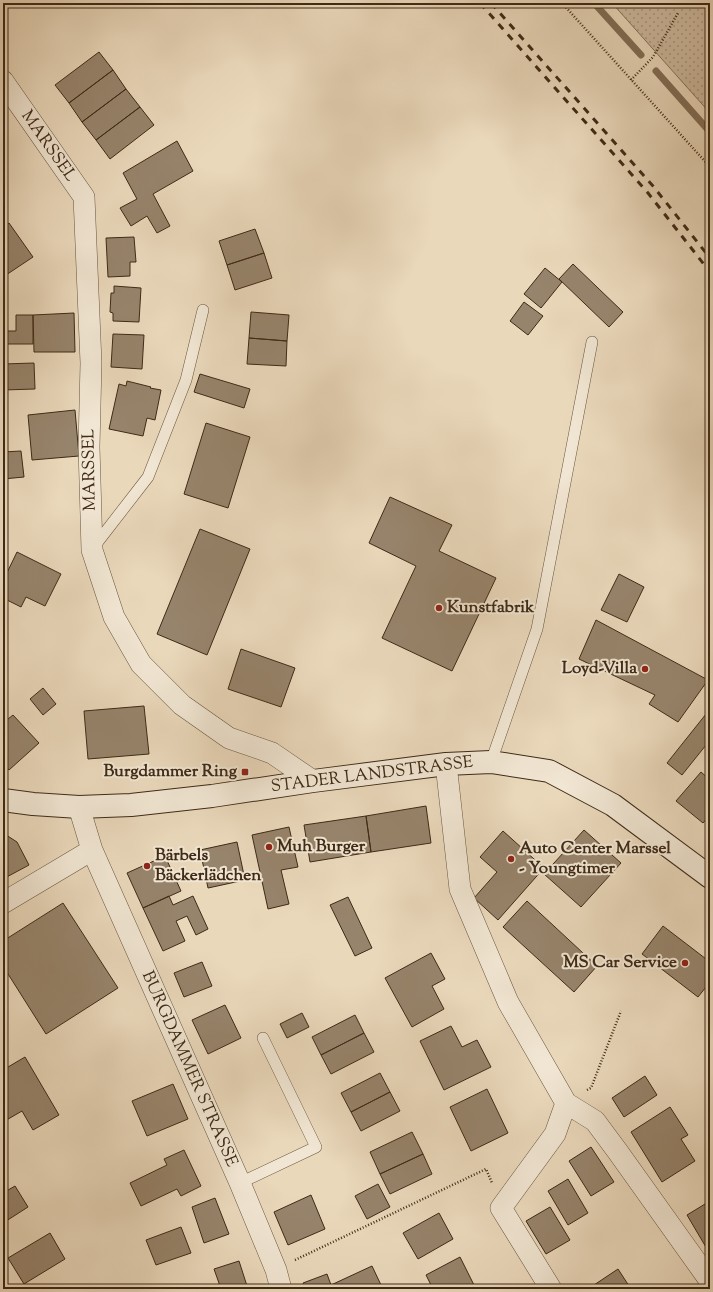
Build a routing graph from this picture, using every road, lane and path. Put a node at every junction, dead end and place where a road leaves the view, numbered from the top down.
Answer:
1 (562, 3) edge
2 (678, 13) dead end
3 (631, 80) junction
4 (3, 81) edge
5 (710, 167) edge
6 (203, 310) dead end
7 (592, 342) dead end
8 (92, 550) junction
9 (491, 762) junction
10 (446, 764) junction
11 (313, 780) junction
12 (3, 800) edge
13 (79, 807) junction
14 (92, 850) junction
15 (710, 877) edge
16 (3, 903) edge
17 (622, 1011) dead end
18 (263, 1038) dead end
19 (566, 1103) junction
20 (240, 1183) junction
21 (501, 1208) junction
22 (279, 1279) edge
23 (710, 1282) edge
24 (551, 1289) edge

1 - 3 path
2 - 3 path
3 - 5 path
4 - 8 street, MARSSEL
6 - 8 lane
7 - 9 lane
8 - 11 street, MARSSEL
9 - 10 street, STADER LANDSTRASSE
9 - 15 street, STADER LANDSTRASSE
10 - 11 street, STADER LANDSTRASSE
10 - 19 street
11 - 13 street, STADER LANDSTRASSE
12 - 13 street, STADER LANDSTRASSE
13 - 14 street
14 - 16 street
14 - 20 street, BURGDAMMER STRASSE
17 - 19 path
18 - 20 lane
19 - 21 street
19 - 23 street
20 - 22 street, BURGDAMMER STRASSE
21 - 22 path
21 - 24 street

